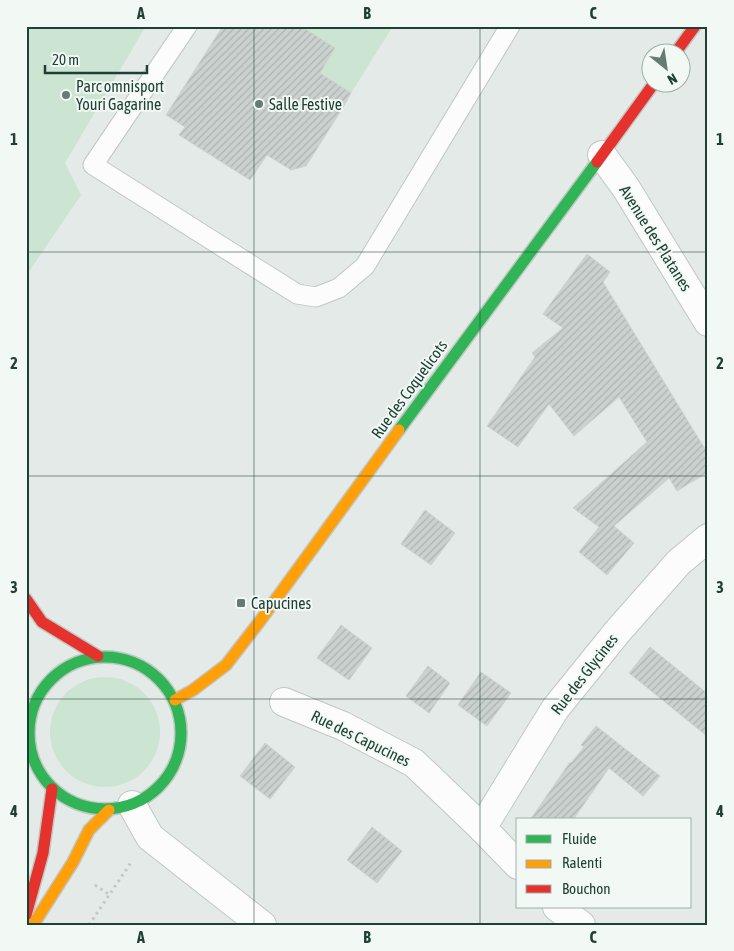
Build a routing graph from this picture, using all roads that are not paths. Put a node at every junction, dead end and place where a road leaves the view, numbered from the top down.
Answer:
1 (187, 26) edge
2 (510, 26) edge
3 (687, 29) edge
4 (681, 42) edge
5 (648, 92) edge
6 (602, 155) junction
7 (708, 322) edge
8 (708, 538) edge
9 (26, 599) edge
10 (98, 656) junction
11 (26, 695) edge
12 (175, 700) junction
13 (284, 702) dead end
14 (30, 715) junction
15 (52, 790) junction
16 (120, 807) junction
17 (482, 828) junction
18 (516, 863) edge
19 (558, 908) edge
20 (26, 915) edge
21 (34, 925) edge
22 (262, 925) edge
23 (581, 925) edge

1 - 2 lane
3 - 4 main road
5 - 6 main road, Rue des Coquelicots
6 - 7 street, Avenue des Platanes
6 - 12 main road, Rue des Coquelicots
8 - 17 street, Rue des Glycines
9 - 10 main road
10 - 12 main road
10 - 14 main road
11 - 14 main road
12 - 16 main road
13 - 17 street, Rue des Capucines
14 - 15 main road
15 - 16 main road
15 - 20 main road
16 - 21 main road
16 - 22 street
17 - 18 street, Rue des Capucines
19 - 23 street

